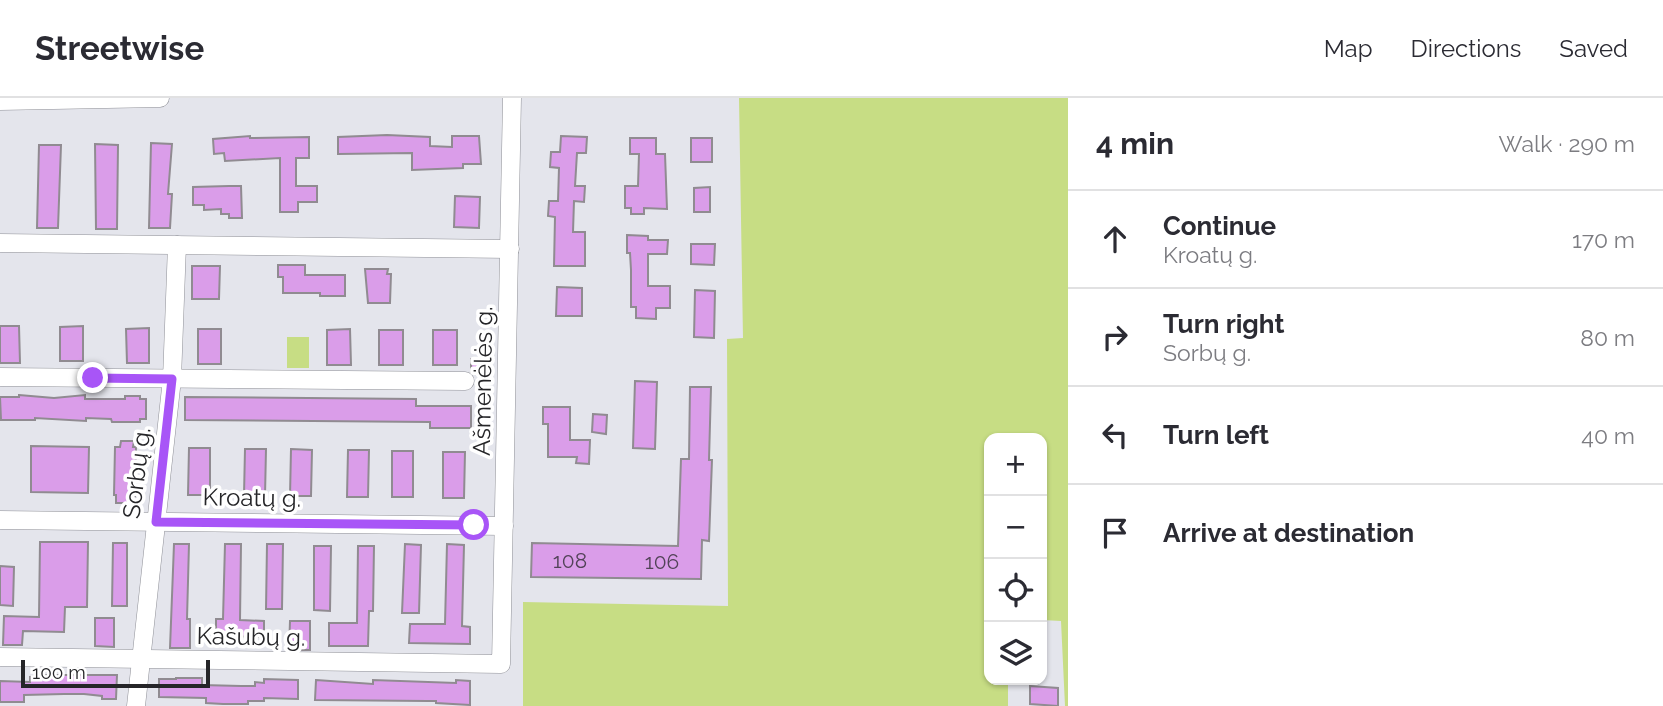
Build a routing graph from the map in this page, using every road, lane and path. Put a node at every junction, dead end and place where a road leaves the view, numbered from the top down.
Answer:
1 (144, 98) edge
2 (160, 98) edge
3 (512, 98) edge
4 (0, 101) edge
5 (0, 243) edge
6 (177, 245) junction
7 (510, 249) junction
8 (0, 377) edge
9 (172, 379) junction
10 (465, 381) dead end
11 (0, 520) edge
12 (156, 522) junction
13 (504, 526) junction
14 (0, 657) edge
15 (141, 660) junction
16 (501, 664) joint
17 (136, 706) edge

1 - 2 street
1 - 4 street
3 - 7 street, Ašmenėlės g.
5 - 6 street
6 - 7 street
6 - 9 street, Sorbų g.
7 - 13 street, Ašmenėlės g.
8 - 9 street
9 - 10 street
9 - 12 street, Sorbų g.
11 - 12 street, Kroatų g.
12 - 13 street, Kroatų g.
12 - 15 street, Sorbų g.
13 - 16 street, Ašmenėlės g.
14 - 15 street, Kašubų g.
15 - 16 street, Kašubų g.
15 - 17 street, Sorbų g.

